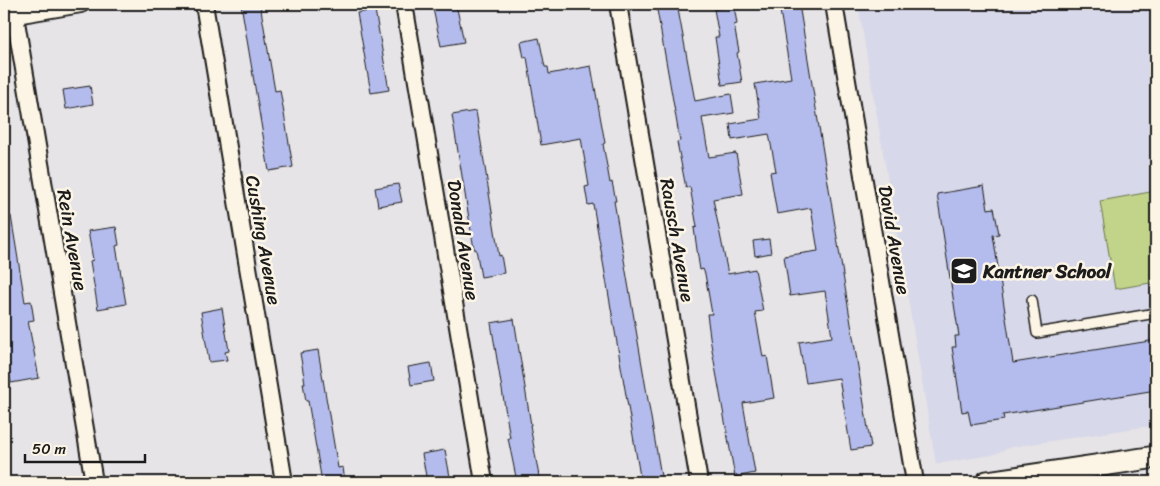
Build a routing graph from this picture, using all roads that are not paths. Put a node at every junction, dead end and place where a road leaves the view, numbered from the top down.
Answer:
1 (80, 4) edge
2 (204, 4) edge
3 (404, 4) edge
4 (618, 4) edge
5 (834, 4) edge
6 (10, 12) edge
7 (1032, 300) dead end
8 (1156, 313) edge
9 (1156, 457) edge
10 (94, 482) edge
11 (284, 482) edge
12 (484, 482) edge
13 (700, 482) edge
14 (915, 482) edge
15 (988, 482) edge

1 - 6 street
2 - 11 street, Cushing Avenue
3 - 12 street, Donald Avenue
4 - 13 street, Rausch Avenue
5 - 14 street, David Avenue
6 - 10 street, Rein Avenue
7 - 8 lane
9 - 15 street

